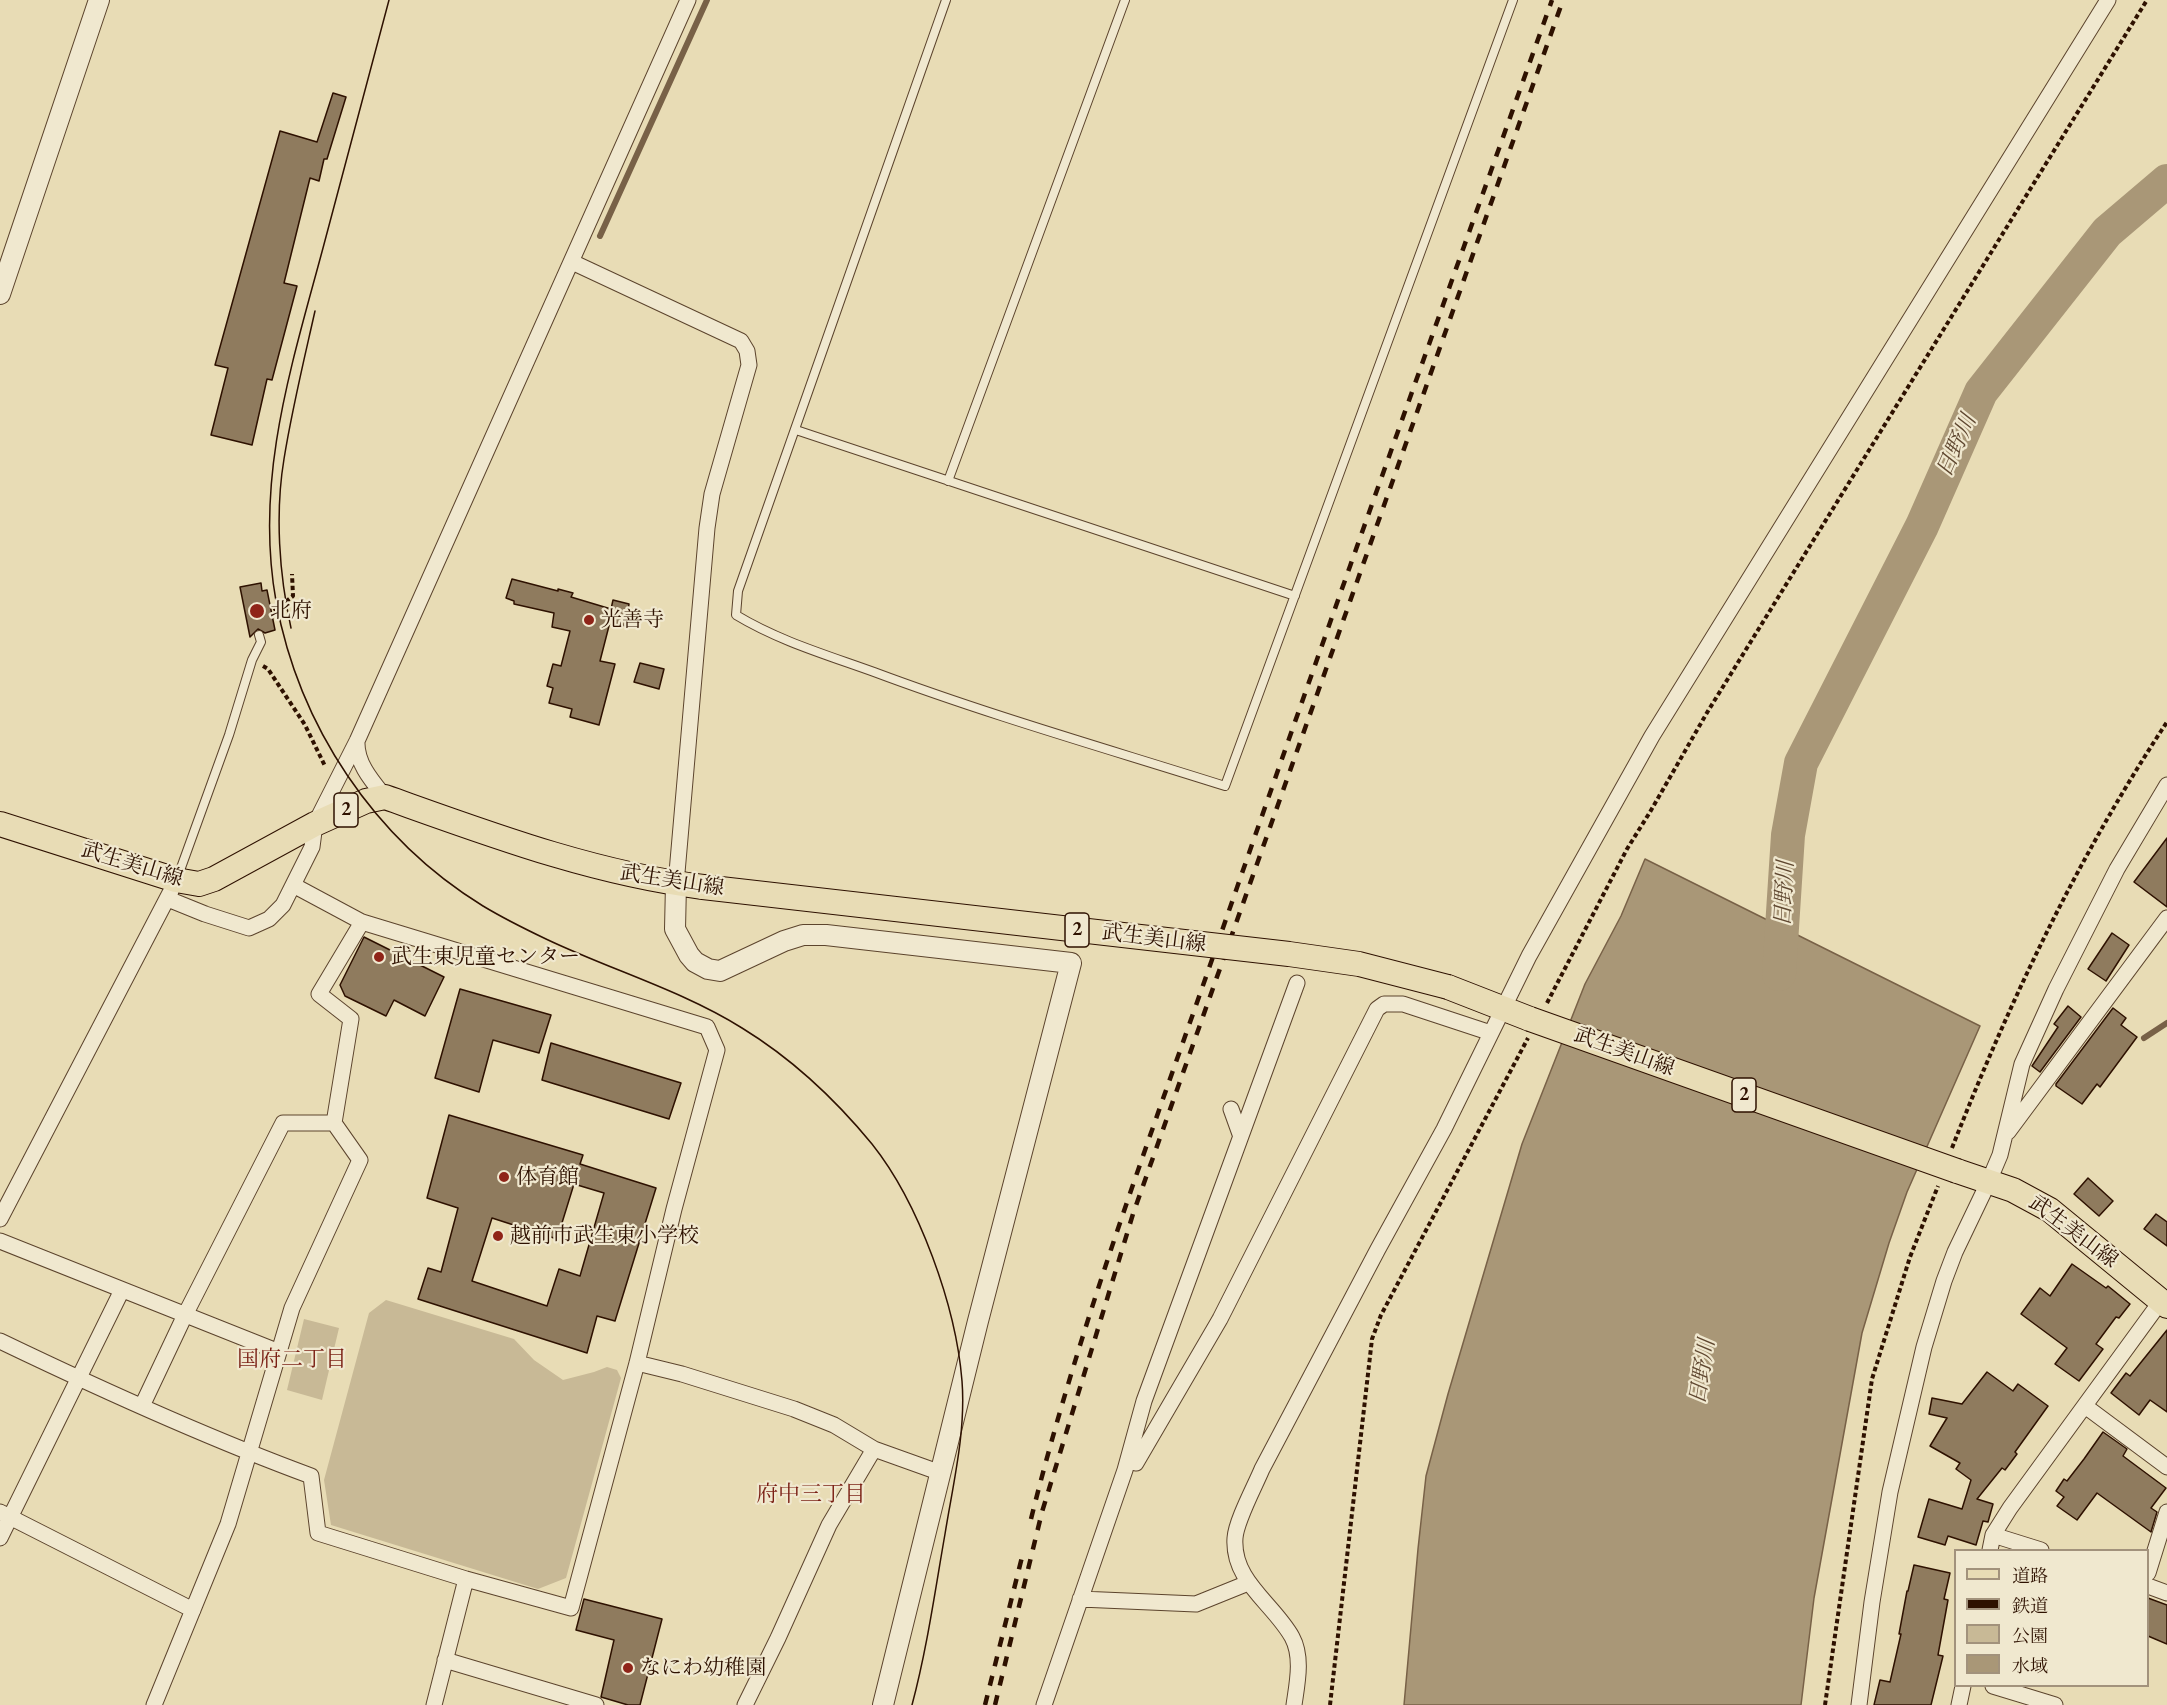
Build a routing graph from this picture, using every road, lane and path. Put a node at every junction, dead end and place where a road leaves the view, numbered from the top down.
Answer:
1 (99, 0) edge
2 (688, 0) edge
3 (946, 0) edge
4 (1125, 0) edge
5 (1513, 0) edge
6 (2108, 0) edge
7 (2147, 0) edge
8 (572, 262) junction
9 (0, 294) edge
10 (796, 430) junction
11 (948, 481) junction
12 (292, 574) dead end
13 (1295, 596) junction
14 (274, 611) dead end
15 (259, 634) dead end
16 (252, 660) junction
17 (2167, 722) edge
18 (357, 741) junction
19 (336, 780) junction
20 (2167, 785) edge
21 (385, 796) junction
22 (0, 824) edge
23 (315, 824) junction
24 (676, 884) junction
25 (293, 885) junction
26 (172, 890) junction
27 (2167, 918) edge
28 (362, 922) junction
29 (1297, 983) dead end
30 (1503, 1008) junction
31 (1535, 1020) junction
32 (1491, 1033) junction
33 (1231, 1109) dead end
34 (334, 1123) junction
35 (1240, 1134) junction
36 (2006, 1135) junction
37 (1950, 1167) junction
38 (1989, 1181) junction
39 (0, 1220) edge
40 (0, 1241) edge
41 (122, 1290) junction
42 (2164, 1303) edge
43 (185, 1315) junction
44 (0, 1341) edge
45 (279, 1352) junction
46 (637, 1363) junction
47 (79, 1379) junction
48 (142, 1406) junction
49 (2085, 1406) junction
50 (874, 1449) junction
51 (250, 1454) junction
52 (1128, 1461) junction
53 (2167, 1467) edge
54 (941, 1473) junction
55 (2167, 1512) edge
56 (5, 1515) edge
57 (1993, 1535) junction
58 (0, 1538) edge
59 (1990, 1549) edge
60 (2035, 1549) edge
61 (2149, 1570) edge
62 (466, 1579) junction
63 (1248, 1583) junction
64 (2149, 1586) edge
65 (2167, 1593) edge
66 (1080, 1599) junction
67 (193, 1610) junction
68 (445, 1660) junction
69 (1963, 1687) edge
70 (1996, 1687) edge
71 (154, 1705) edge
72 (434, 1705) edge
73 (596, 1705) edge
74 (745, 1705) edge
75 (883, 1705) edge
76 (1044, 1705) edge
77 (1294, 1705) edge
78 (1330, 1705) edge
79 (1825, 1705) edge
80 (1859, 1705) edge
81 (1959, 1705) edge
82 (2055, 1705) edge

1 - 9 street
2 - 8 street
3 - 10 lane
4 - 11 lane
5 - 13 lane
6 - 30 street
7 - 31 path
8 - 18 street
8 - 24 street
10 - 11 lane
10 - 13 lane
11 - 13 lane
12 - 14 path
15 - 16 lane
16 - 19 path
16 - 26 lane
17 - 37 path
18 - 19 street
18 - 21 street
19 - 23 street
20 - 36 street
21 - 23 main road, 武生美山線 / 2
21 - 24 main road, 武生美山線 / 2
22 - 26 main road, 武生美山線 / 2
23 - 25 street
23 - 26 main road, 武生美山線 / 2
24 - 30 main road, 武生美山線 / 2, bridge
24 - 54 street
25 - 26 street
25 - 28 street
26 - 39 street
27 - 36 street
28 - 34 street
28 - 46 street
29 - 35 street
30 - 31 main road, 武生美山線 / 2
30 - 32 street
31 - 37 main road, 武生美山線 / 2, bridge
31 - 78 path
32 - 52 street
32 - 63 street
33 - 35 street
34 - 43 street
34 - 45 street
35 - 52 street
36 - 38 street
37 - 38 main road, 武生美山線 / 2
37 - 79 path
38 - 42 main road, 武生美山線 / 2
38 - 80 street
40 - 41 street
41 - 43 street
41 - 47 street
42 - 49 street
43 - 45 street
43 - 48 street
44 - 47 street
45 - 51 street
46 - 50 street
46 - 62 street
47 - 48 street
47 - 56 street
48 - 51 street
49 - 53 street
49 - 57 street
50 - 54 street
50 - 74 street
51 - 62 street
51 - 67 street
52 - 66 street
54 - 75 street
55 - 61 street
56 - 58 street
56 - 67 street
57 - 59 street
57 - 60 street
62 - 68 street
63 - 66 street
63 - 77 street
64 - 65 street
66 - 76 street
67 - 71 street
68 - 72 street
68 - 73 street
69 - 81 street
70 - 82 street

